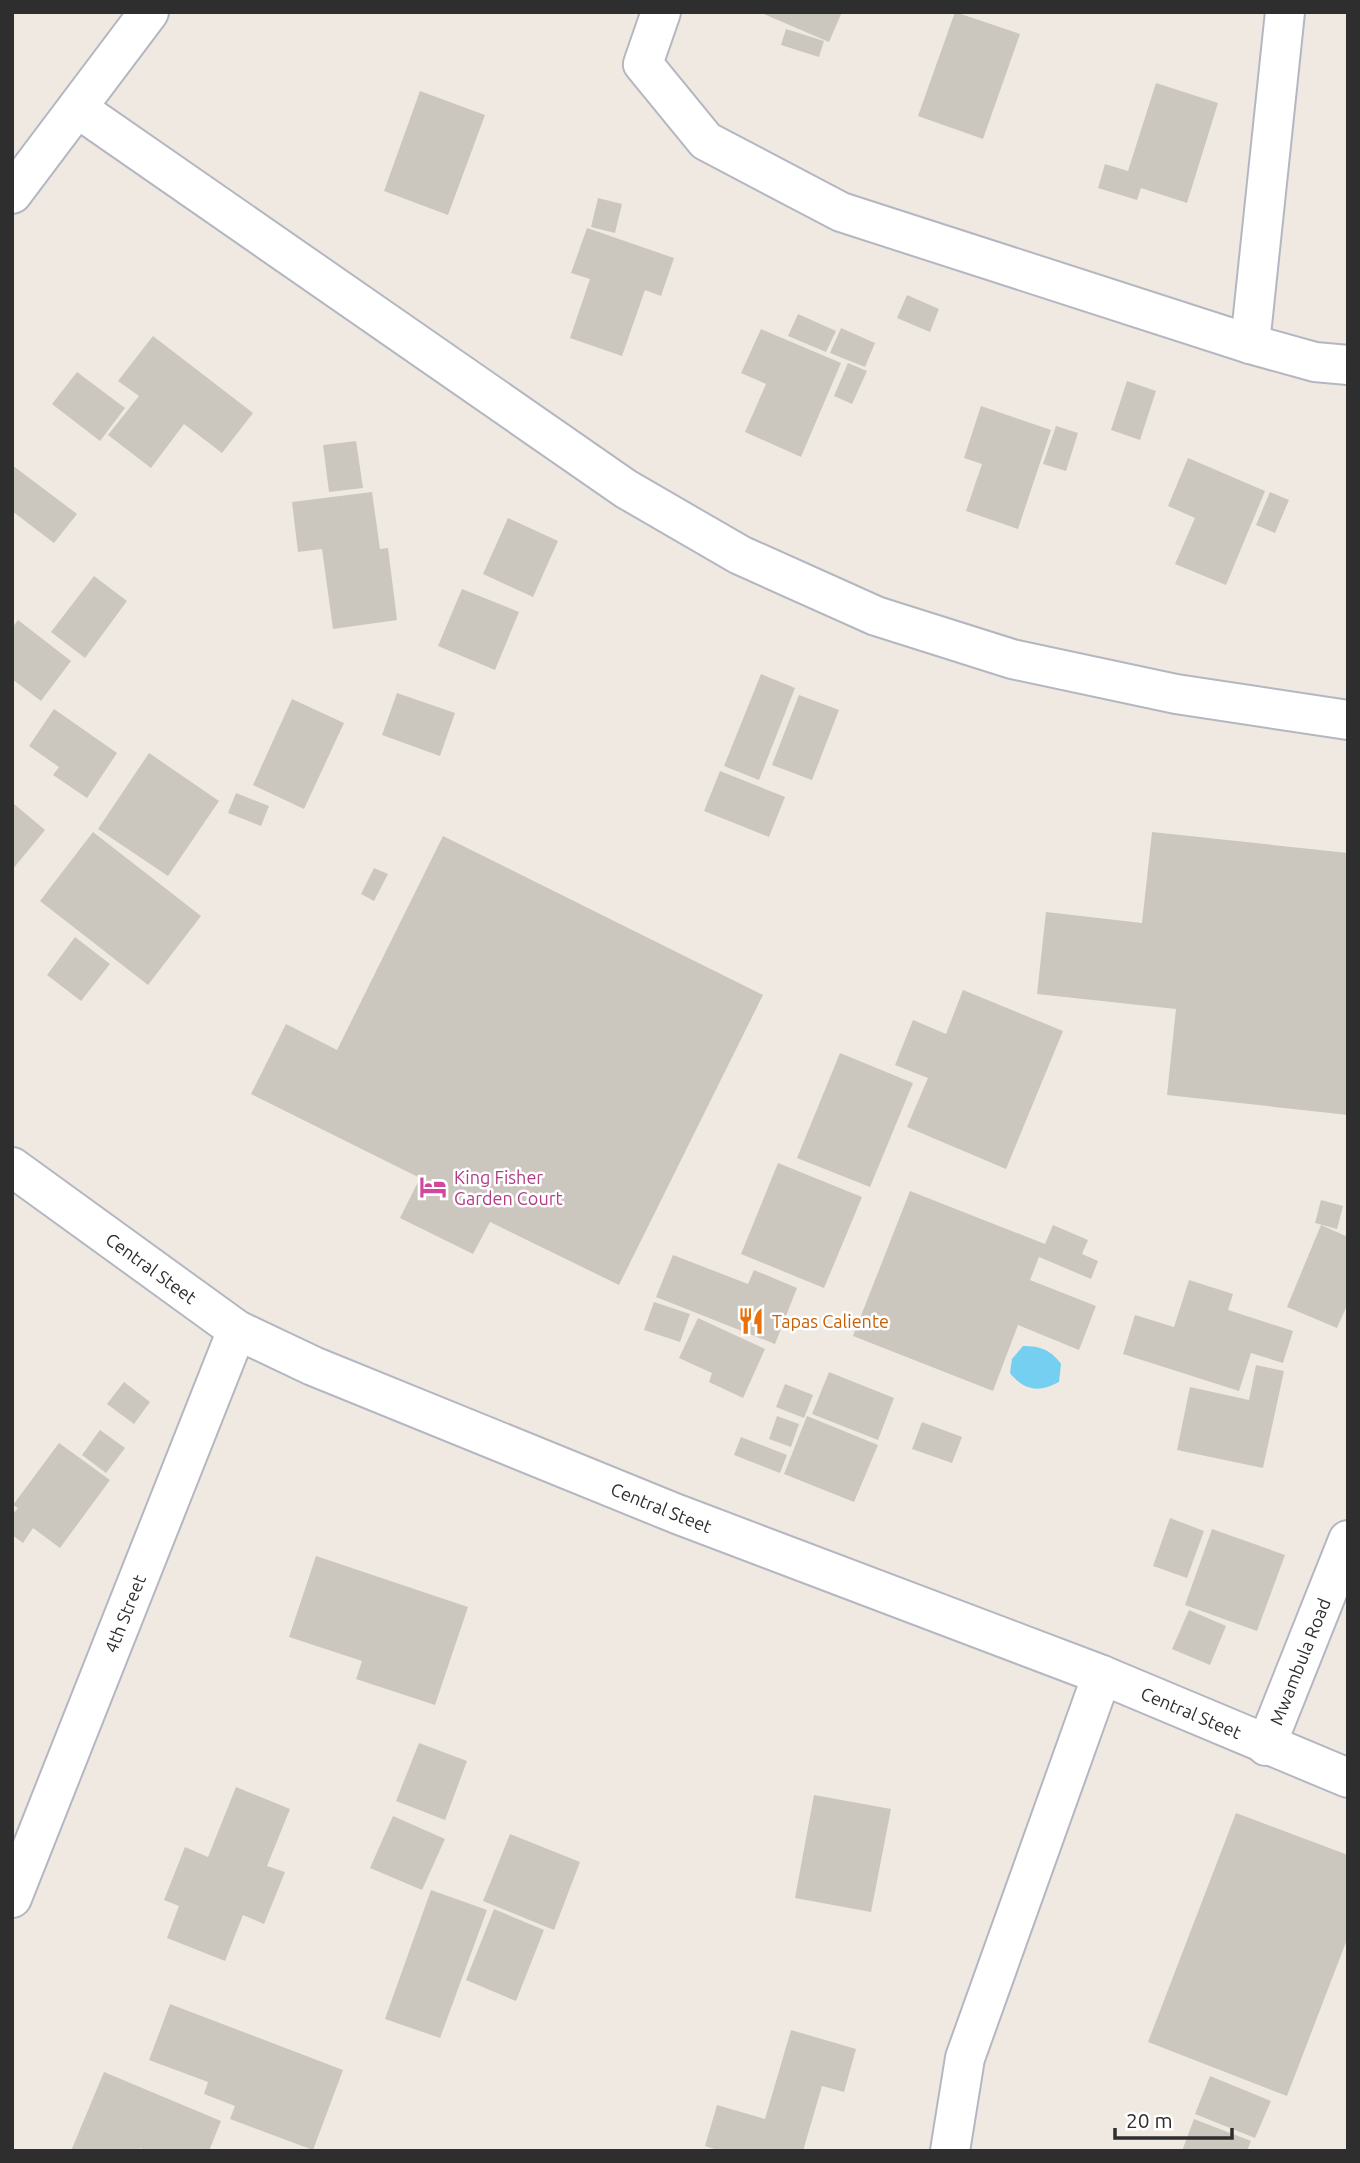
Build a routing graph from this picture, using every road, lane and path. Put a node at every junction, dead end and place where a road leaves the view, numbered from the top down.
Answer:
1 (149, 12) edge
2 (662, 12) edge
3 (1284, 12) edge
4 (77, 107) junction
5 (12, 194) edge
6 (1250, 344) junction
7 (1348, 365) edge
8 (1348, 720) edge
9 (12, 1167) edge
10 (237, 1330) junction
11 (1348, 1539) edge
12 (1102, 1675) junction
13 (1266, 1746) junction
14 (1348, 1778) edge
15 (12, 1898) edge
16 (950, 2151) edge

1 - 4 street
2 - 6 street
3 - 6 street
4 - 5 street
4 - 8 street
6 - 7 street
9 - 10 street, Central Steet
10 - 12 street, Central Steet
10 - 15 street, 4th Street
11 - 13 street, Mwambula Road
12 - 13 street, Central Steet
12 - 16 street
13 - 14 street, Central Steet

